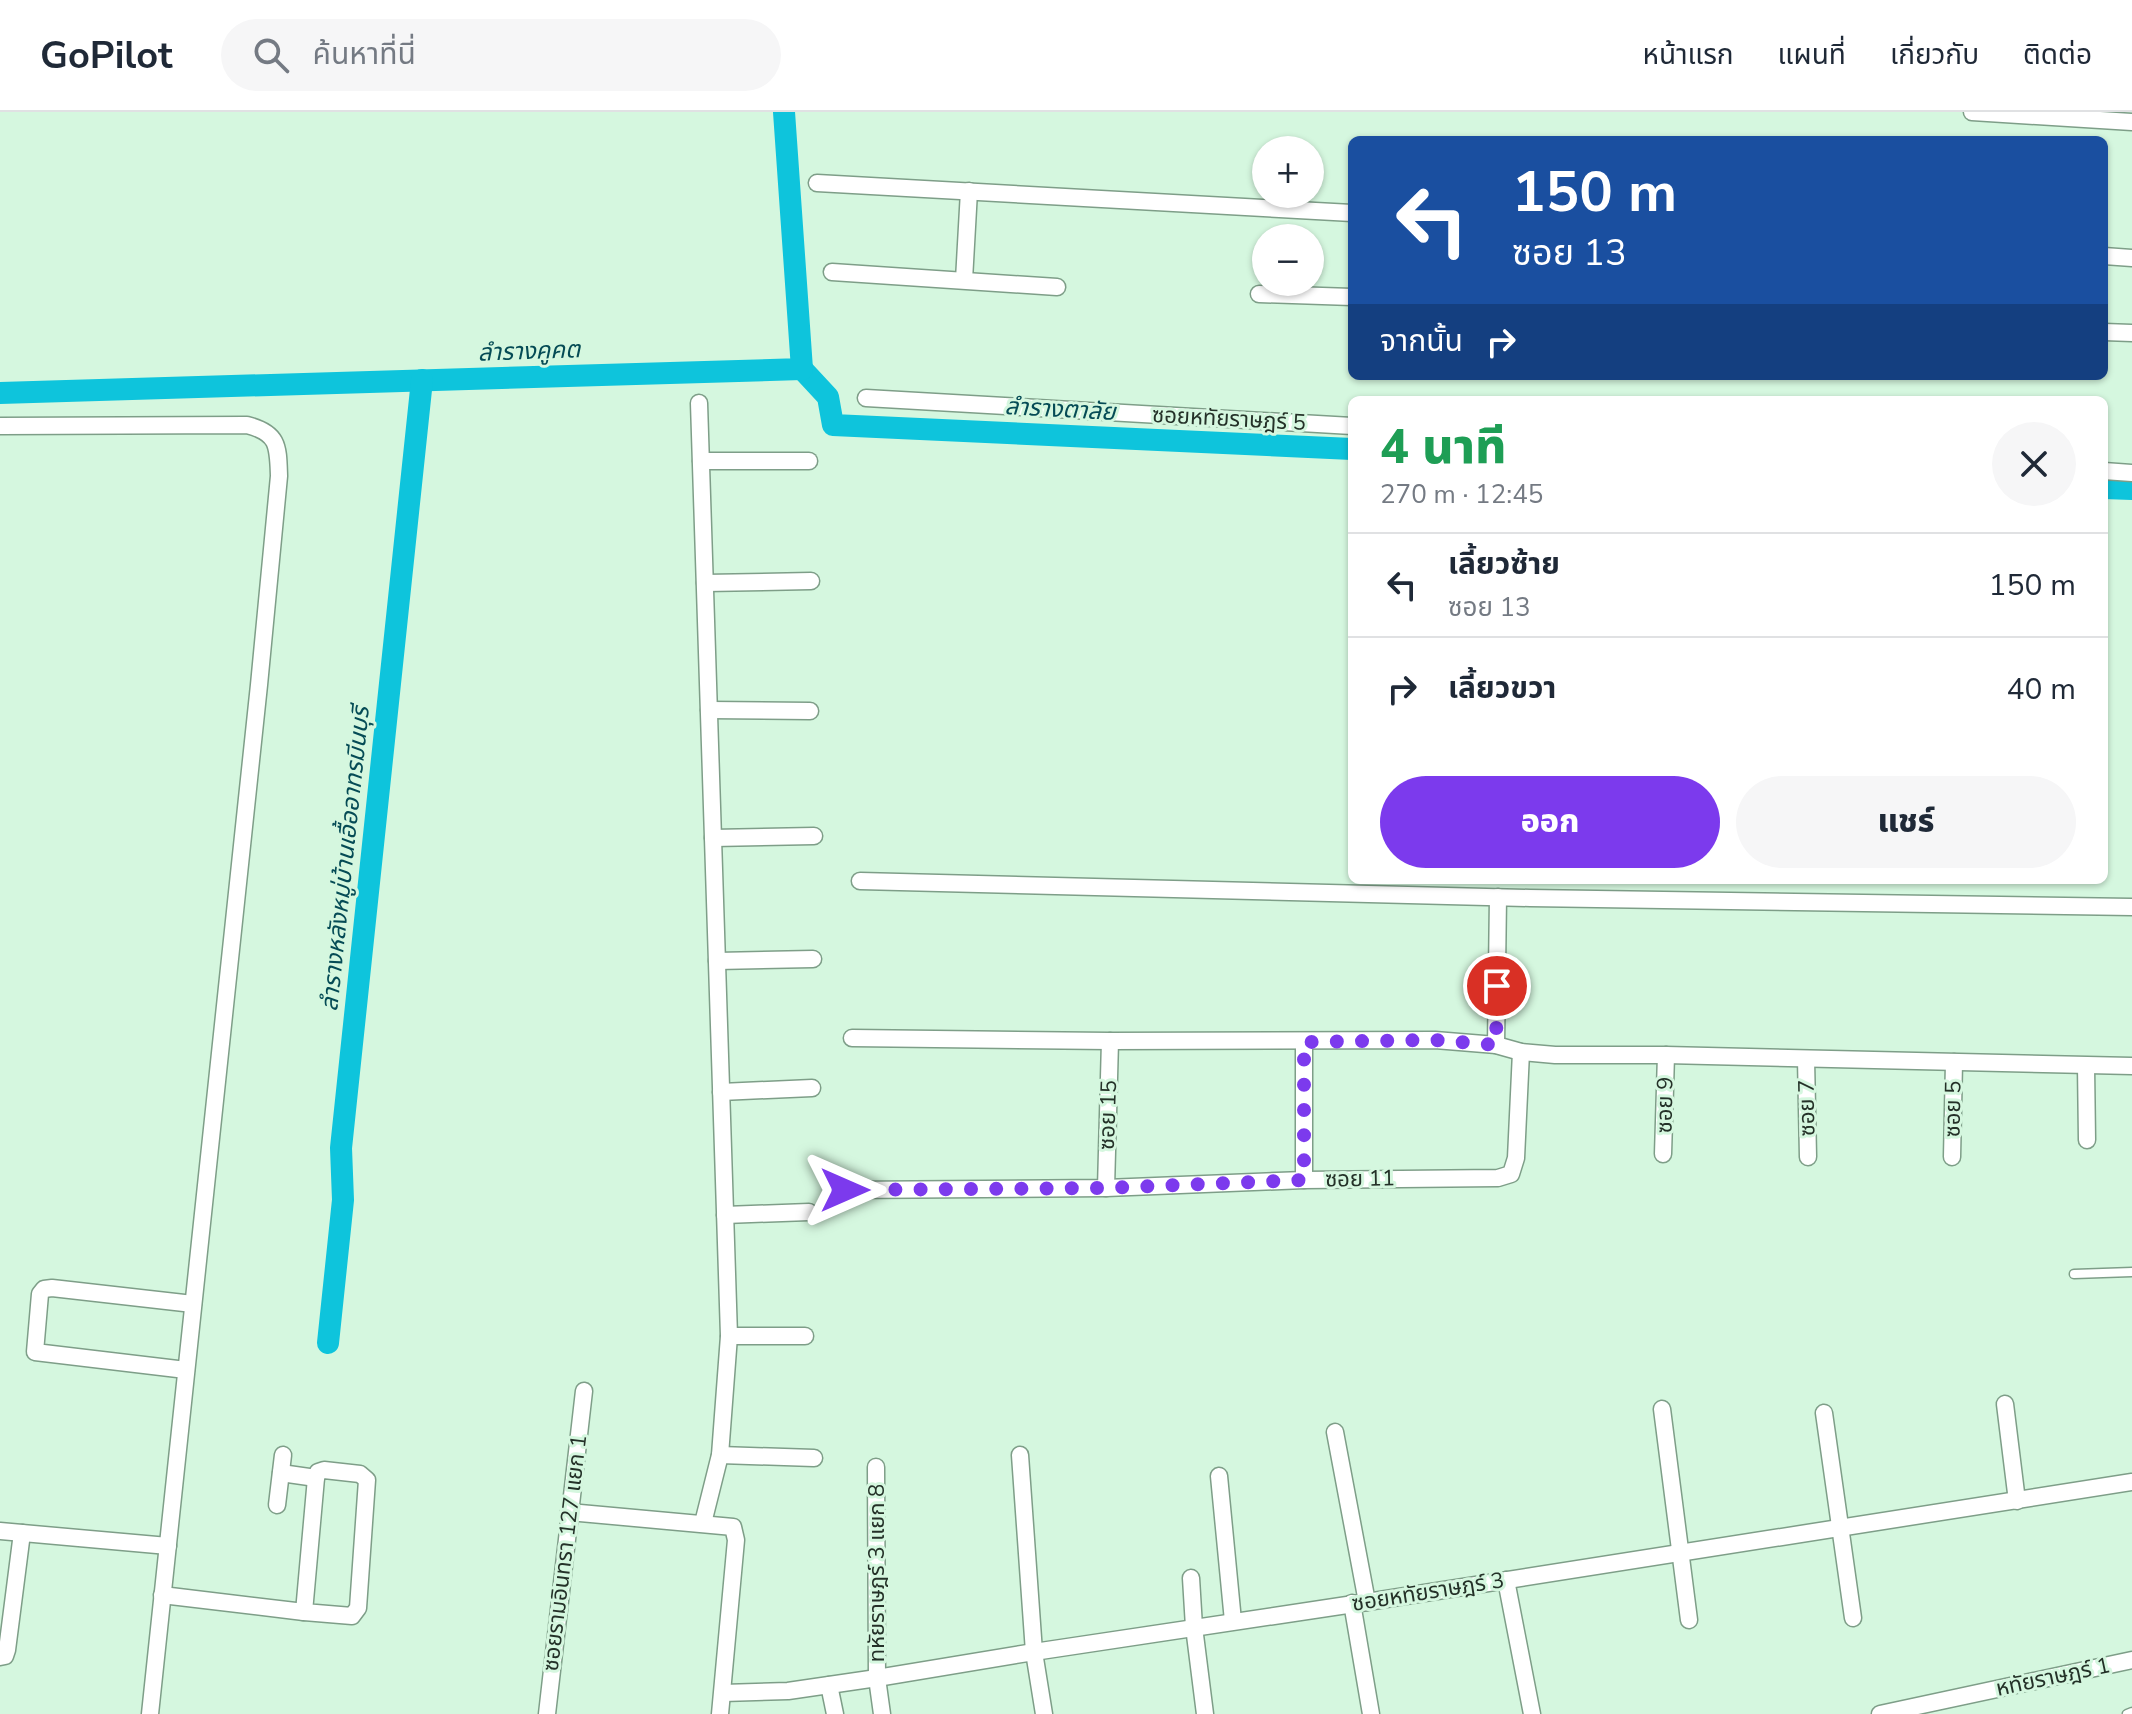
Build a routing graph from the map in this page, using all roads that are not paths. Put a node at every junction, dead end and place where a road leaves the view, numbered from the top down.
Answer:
1 (1972, 112) edge
2 (2132, 122) edge
3 (817, 183) dead end
4 (969, 191) junction
5 (1348, 213) edge
6 (2108, 256) edge
7 (2132, 258) edge
8 (832, 272) dead end
9 (964, 280) junction
10 (1057, 287) dead end
11 (1321, 296) edge
12 (1348, 297) edge
13 (2108, 332) edge
14 (2132, 333) edge
15 (866, 398) dead end
16 (699, 403) dead end
17 (0, 426) edge
18 (1348, 426) edge
19 (701, 461) junction
20 (809, 461) dead end
21 (2108, 471) edge
22 (2132, 473) edge
23 (811, 581) dead end
24 (705, 583) junction
25 (709, 710) junction
26 (810, 711) dead end
27 (814, 836) dead end
28 (713, 838) junction
29 (860, 881) dead end
30 (1498, 897) junction
31 (2132, 907) edge
32 (813, 959) dead end
33 (717, 961) junction
34 (852, 1038) dead end
35 (1110, 1041) junction
36 (1304, 1042) junction
37 (1496, 1045) junction
38 (1521, 1052) junction
39 (1666, 1055) junction
40 (1806, 1059) junction
41 (1954, 1062) junction
42 (2086, 1066) junction
43 (2132, 1066) edge
44 (812, 1088) dead end
45 (721, 1092) junction
46 (2087, 1140) dead end
47 (1663, 1154) dead end
48 (1808, 1157) dead end
49 (1952, 1157) dead end
50 (1304, 1180) junction
51 (1106, 1188) junction
52 (845, 1190) dead end
53 (809, 1212) dead end
54 (725, 1215) junction
55 (2132, 1272) edge
56 (2074, 1274) dead end
57 (193, 1304) junction
58 (729, 1336) junction
59 (805, 1336) dead end
60 (186, 1370) junction
61 (584, 1391) dead end
62 (2005, 1404) dead end
63 (1662, 1409) dead end
64 (1824, 1413) dead end
65 (1335, 1432) dead end
66 (283, 1455) dead end
67 (720, 1455) junction
68 (1020, 1455) dead end
69 (814, 1458) dead end
70 (876, 1467) dead end
71 (281, 1473) junction
72 (1219, 1476) dead end
73 (316, 1478) junction
74 (2132, 1482) edge
75 (2017, 1501) junction
76 (277, 1505) dead end
77 (569, 1512) junction
78 (703, 1523) junction
79 (1838, 1528) junction
80 (0, 1531) edge
81 (22, 1533) junction
82 (168, 1546) junction
83 (1681, 1553) junction
84 (1191, 1578) dead end
85 (1506, 1580) junction
86 (162, 1595) junction
87 (1360, 1603) junction
88 (304, 1612) junction
89 (1853, 1618) dead end
90 (1689, 1620) dead end
91 (1233, 1621) junction
92 (1194, 1627) junction
93 (1034, 1652) junction
94 (0, 1657) edge
95 (2132, 1660) edge
96 (877, 1678) junction
97 (829, 1685) junction
98 (723, 1693) junction
99 (150, 1714) edge
100 (547, 1714) edge
101 (720, 1714) edge
102 (835, 1714) edge
103 (882, 1714) edge
104 (1044, 1714) edge
105 (1205, 1714) edge
106 (1371, 1714) edge
107 (1532, 1714) edge
108 (1880, 1714) edge

1 - 2 street
3 - 4 street
4 - 5 street
4 - 9 street
6 - 7 street
8 - 9 street
9 - 10 street
11 - 12 street
13 - 14 street
15 - 18 street, ซอยหทัยราษฎร์ 5
16 - 19 street
17 - 57 street
19 - 20 street
19 - 24 street
21 - 22 street
23 - 24 street
24 - 25 street
25 - 26 street
25 - 28 street
27 - 28 street
28 - 33 street
29 - 30 street
30 - 31 street
30 - 37 street
32 - 33 street
33 - 45 street
34 - 35 street
35 - 36 street
35 - 51 street, ซอย 15
36 - 37 street
36 - 50 street
37 - 38 street
38 - 39 street
38 - 50 street, ซอย 11
39 - 40 street
39 - 47 street, ซอย 9
40 - 41 street
40 - 48 street, ซอย 7
41 - 42 street
41 - 49 street, ซอย 5
42 - 43 street
42 - 46 street
44 - 45 street
45 - 54 street
50 - 51 street, ซอย 11
51 - 52 street, ซอย 11
53 - 54 street
54 - 58 street
55 - 56 lane
57 - 60 street
57 - 60 street
58 - 59 street
58 - 67 street
60 - 82 street
61 - 77 street, ซอยรามอินทรา 127 แยก 1
62 - 75 street
63 - 83 street
64 - 79 street
65 - 87 street
66 - 71 street
67 - 69 street
67 - 78 street
68 - 93 street
70 - 96 street, ทหัยราษฎร์ 3 แยก 8
71 - 73 street
71 - 76 street
72 - 91 street
73 - 88 street
73 - 88 street
74 - 75 street, ซอยหทัยราษฎร์ 3
75 - 79 street, ซอยหทัยราษฎร์ 3
77 - 78 street
77 - 100 street, ซอยรามอินทรา 127 แยก 1
78 - 98 street
79 - 83 street, ซอยหทัยราษฎร์ 3
79 - 89 street
80 - 81 street
81 - 82 street
81 - 94 street
82 - 86 street
83 - 85 street, ซอยหทัยราษฎร์ 3
83 - 90 street
84 - 92 street
85 - 87 street, ซอยหทัยราษฎร์ 3
85 - 107 street
86 - 88 street
86 - 99 street
87 - 91 street, ซอยหทัยราษฎร์ 3
87 - 106 street
91 - 92 street, ซอยหทัยราษฎร์ 3
92 - 93 street, ซอยหทัยราษฎร์ 3
92 - 105 street
93 - 96 street, ซอยหทัยราษฎร์ 3
93 - 104 street
95 - 108 street, หทัยราษฎร์ 1
96 - 97 street, ซอยหทัยราษฎร์ 3
96 - 103 street, ทหัยราษฎร์ 3 แยก 8
97 - 98 street, ซอยหทัยราษฎร์ 3
97 - 102 street
98 - 101 street

